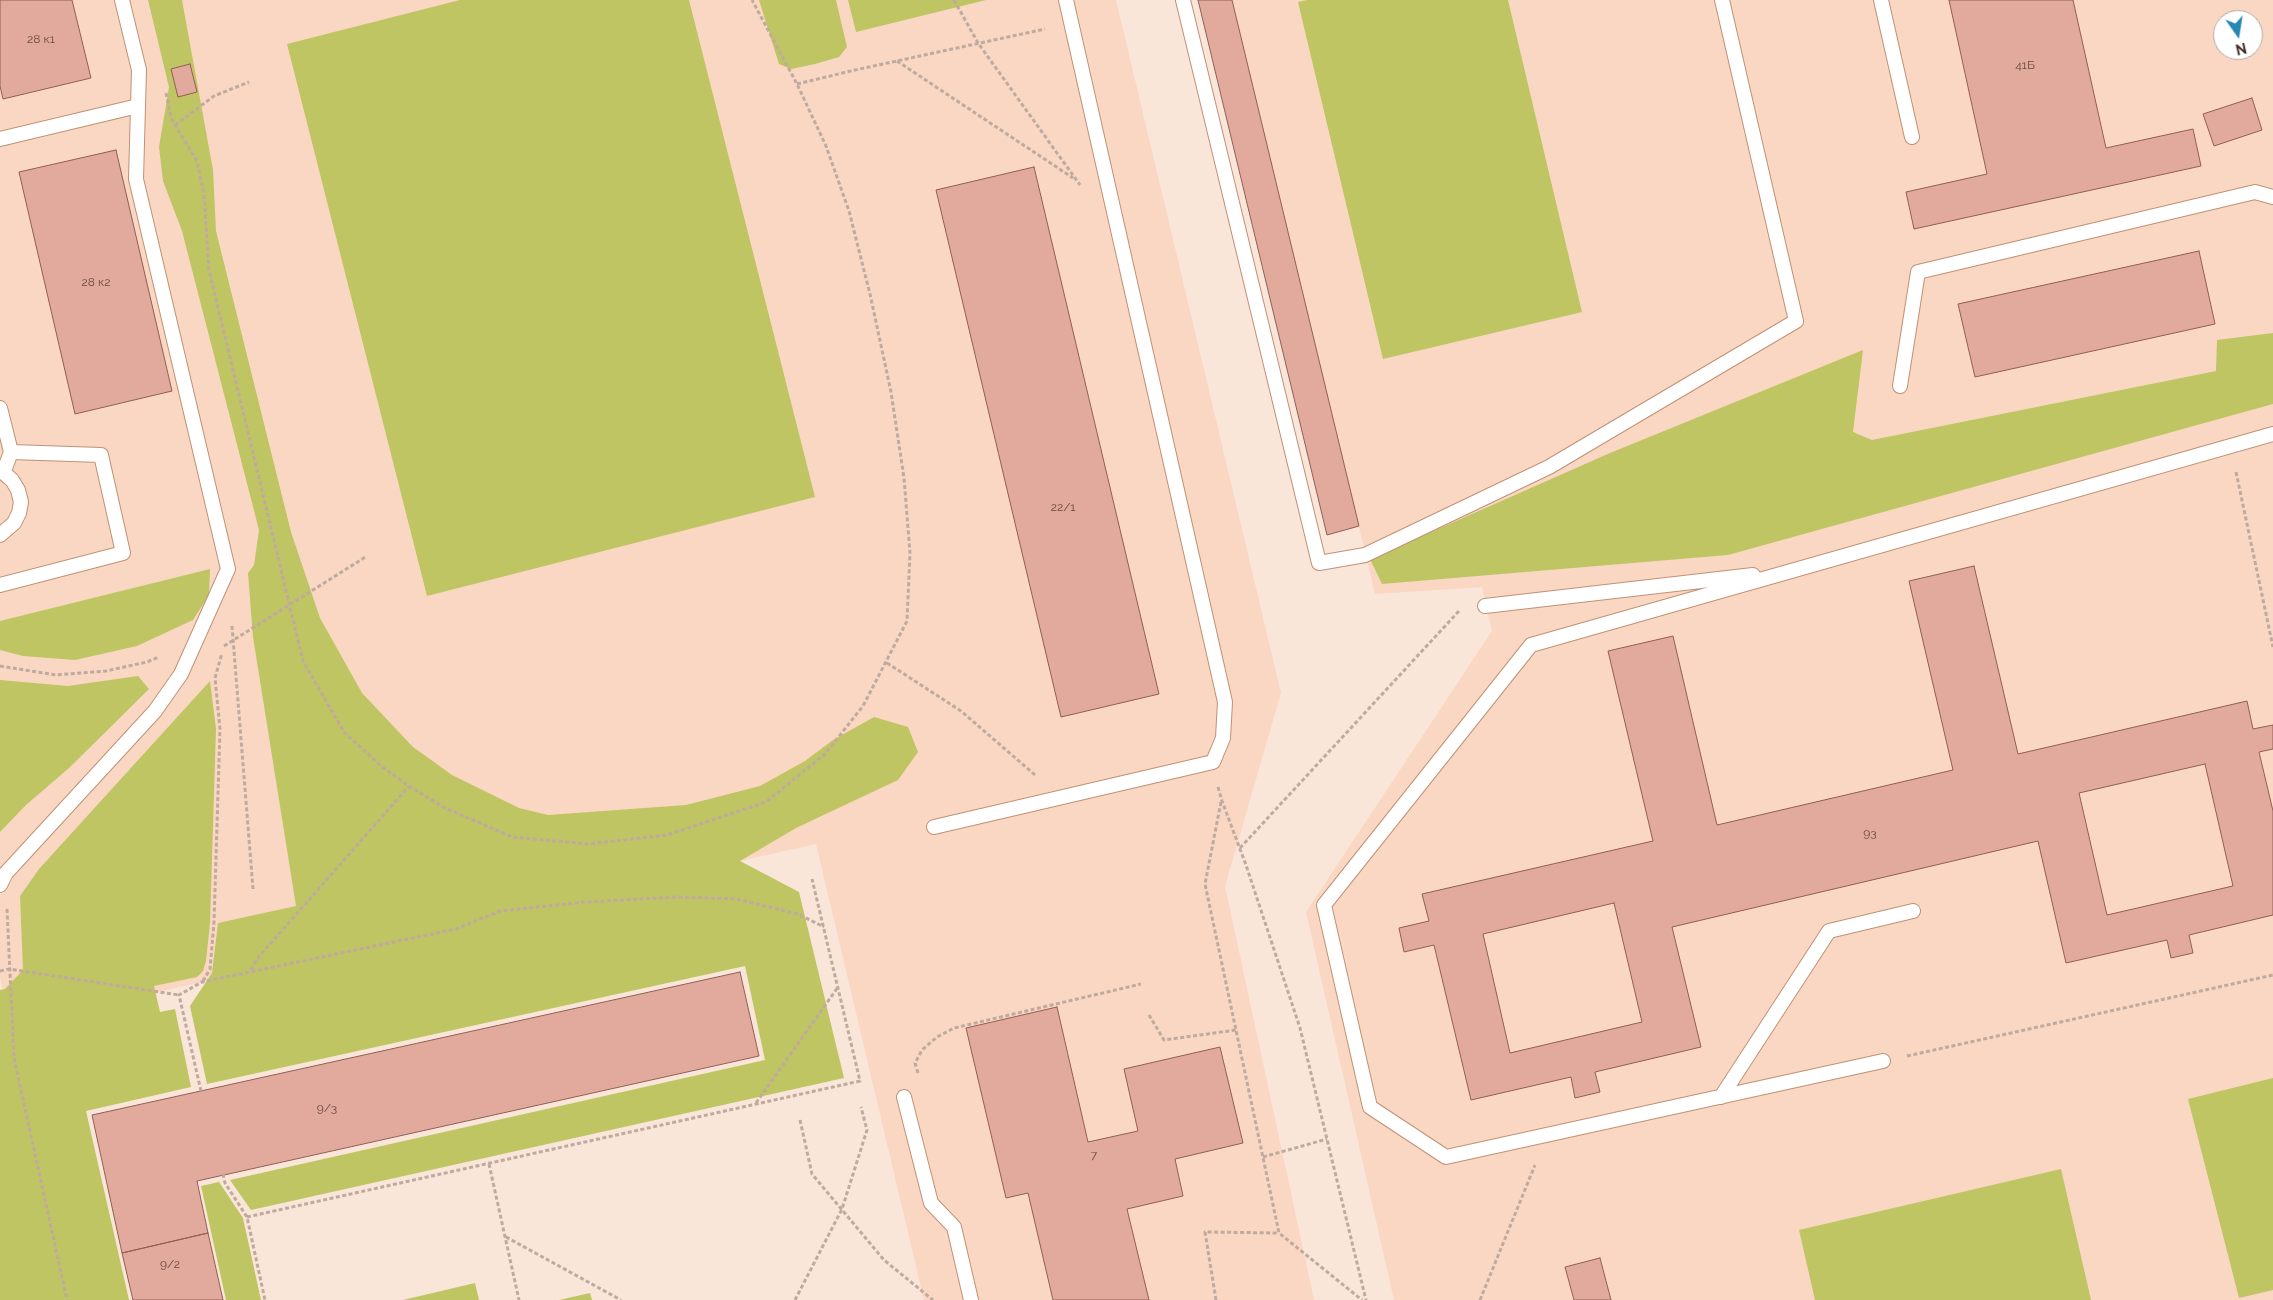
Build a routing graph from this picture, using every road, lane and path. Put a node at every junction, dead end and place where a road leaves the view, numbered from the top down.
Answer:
1 (122, 0) edge
2 (752, 0) edge
3 (954, 0) edge
4 (1066, 0) edge
5 (1183, 0) edge
6 (1722, 0) edge
7 (1881, 0) edge
8 (1048, 28) dead end
9 (978, 43) junction
10 (897, 61) junction
11 (248, 82) dead end
12 (797, 84) junction
13 (165, 85) dead end
14 (138, 106) junction
15 (175, 125) junction
16 (1912, 137) dead end
17 (0, 139) edge
18 (1075, 178) junction
19 (1080, 186) dead end
20 (2273, 197) edge
21 (1900, 386) dead end
22 (0, 408) edge
23 (2273, 434) edge
24 (11, 452) junction
25 (2, 471) edge
26 (2236, 472) dead end
27 (0, 536) edge
28 (367, 556) dead end
29 (1795, 570) junction
30 (0, 585) edge
31 (288, 604) junction
32 (1485, 606) joint
33 (232, 622) dead end
34 (233, 640) junction
35 (194, 642) junction
36 (224, 646) dead end
37 (2273, 647) edge
38 (887, 663) junction
39 (0, 666) edge
40 (215, 678) dead end
41 (1213, 762) junction
42 (409, 786) junction
43 (1060, 797) junction
44 (1222, 801) junction
45 (934, 827) dead end
46 (1240, 848) junction
47 (3, 879) edge
48 (812, 879) dead end
49 (253, 889) dead end
50 (1913, 911) dead end
51 (824, 927) junction
52 (9, 969) junction
53 (0, 971) edge
54 (251, 971) junction
55 (2273, 975) edge
56 (202, 982) junction
57 (1141, 984) dead end
58 (838, 987) junction
59 (179, 995) junction
60 (1149, 1015) dead end
61 (1236, 1030) junction
62 (1883, 1061) joint
63 (920, 1082) dead end
64 (202, 1091) dead end
65 (1720, 1096) junction
66 (904, 1097) dead end
67 (756, 1104) junction
68 (861, 1107) dead end
69 (800, 1120) dead end
70 (1547, 1135) junction
71 (1327, 1139) junction
72 (1263, 1157) junction
73 (489, 1164) junction
74 (222, 1174) dead end
75 (842, 1210) junction
76 (247, 1217) junction
77 (1279, 1233) junction
78 (505, 1236) junction
79 (67, 1300) edge
80 (265, 1300) edge
81 (519, 1300) edge
82 (621, 1300) edge
83 (795, 1300) edge
84 (933, 1300) edge
85 (971, 1300) edge
86 (1216, 1300) edge
87 (1362, 1300) edge
88 (1366, 1300) edge
89 (1480, 1300) edge

1 - 14 lane
2 - 12 path
3 - 9 path
4 - 41 lane
5 - 6 lane
7 - 16 lane
8 - 9 path
9 - 10 path
9 - 18 path
10 - 12 path
10 - 18 path
11 - 15 path
12 - 38 path
13 - 15 path
14 - 17 lane
14 - 35 lane
15 - 31 path
18 - 19 path
20 - 21 lane
22 - 24 lane
23 - 29 lane
24 - 25 lane
24 - 30 lane
25 - 27 lane
26 - 37 path
28 - 31 path
29 - 32 lane
29 - 70 lane
31 - 34 path
31 - 42 path
32 - 46 path
33 - 34 path
34 - 36 path
34 - 49 path
35 - 39 path
35 - 47 lane
38 - 42 path
38 - 43 path
40 - 56 path
41 - 43 lane
41 - 44 path
42 - 54 path
43 - 45 lane
44 - 46 path
44 - 61 path
46 - 71 path
47 - 52 path
48 - 51 path
50 - 65 lane
51 - 54 path
51 - 58 path
52 - 53 path
52 - 59 path
52 - 79 path
54 - 56 path
55 - 62 path
56 - 59 path
57 - 63 path
58 - 67 path
58 - 67 path
59 - 64 path
60 - 61 path
61 - 72 path
62 - 65 lane
65 - 70 lane
66 - 85 lane
67 - 73 path
68 - 75 path
69 - 75 path
70 - 89 path
71 - 72 path
71 - 88 path
72 - 77 path
73 - 76 path
73 - 78 path
74 - 76 path
75 - 83 path
75 - 84 path
76 - 80 path
77 - 86 path
77 - 87 path
78 - 81 path
78 - 82 path

